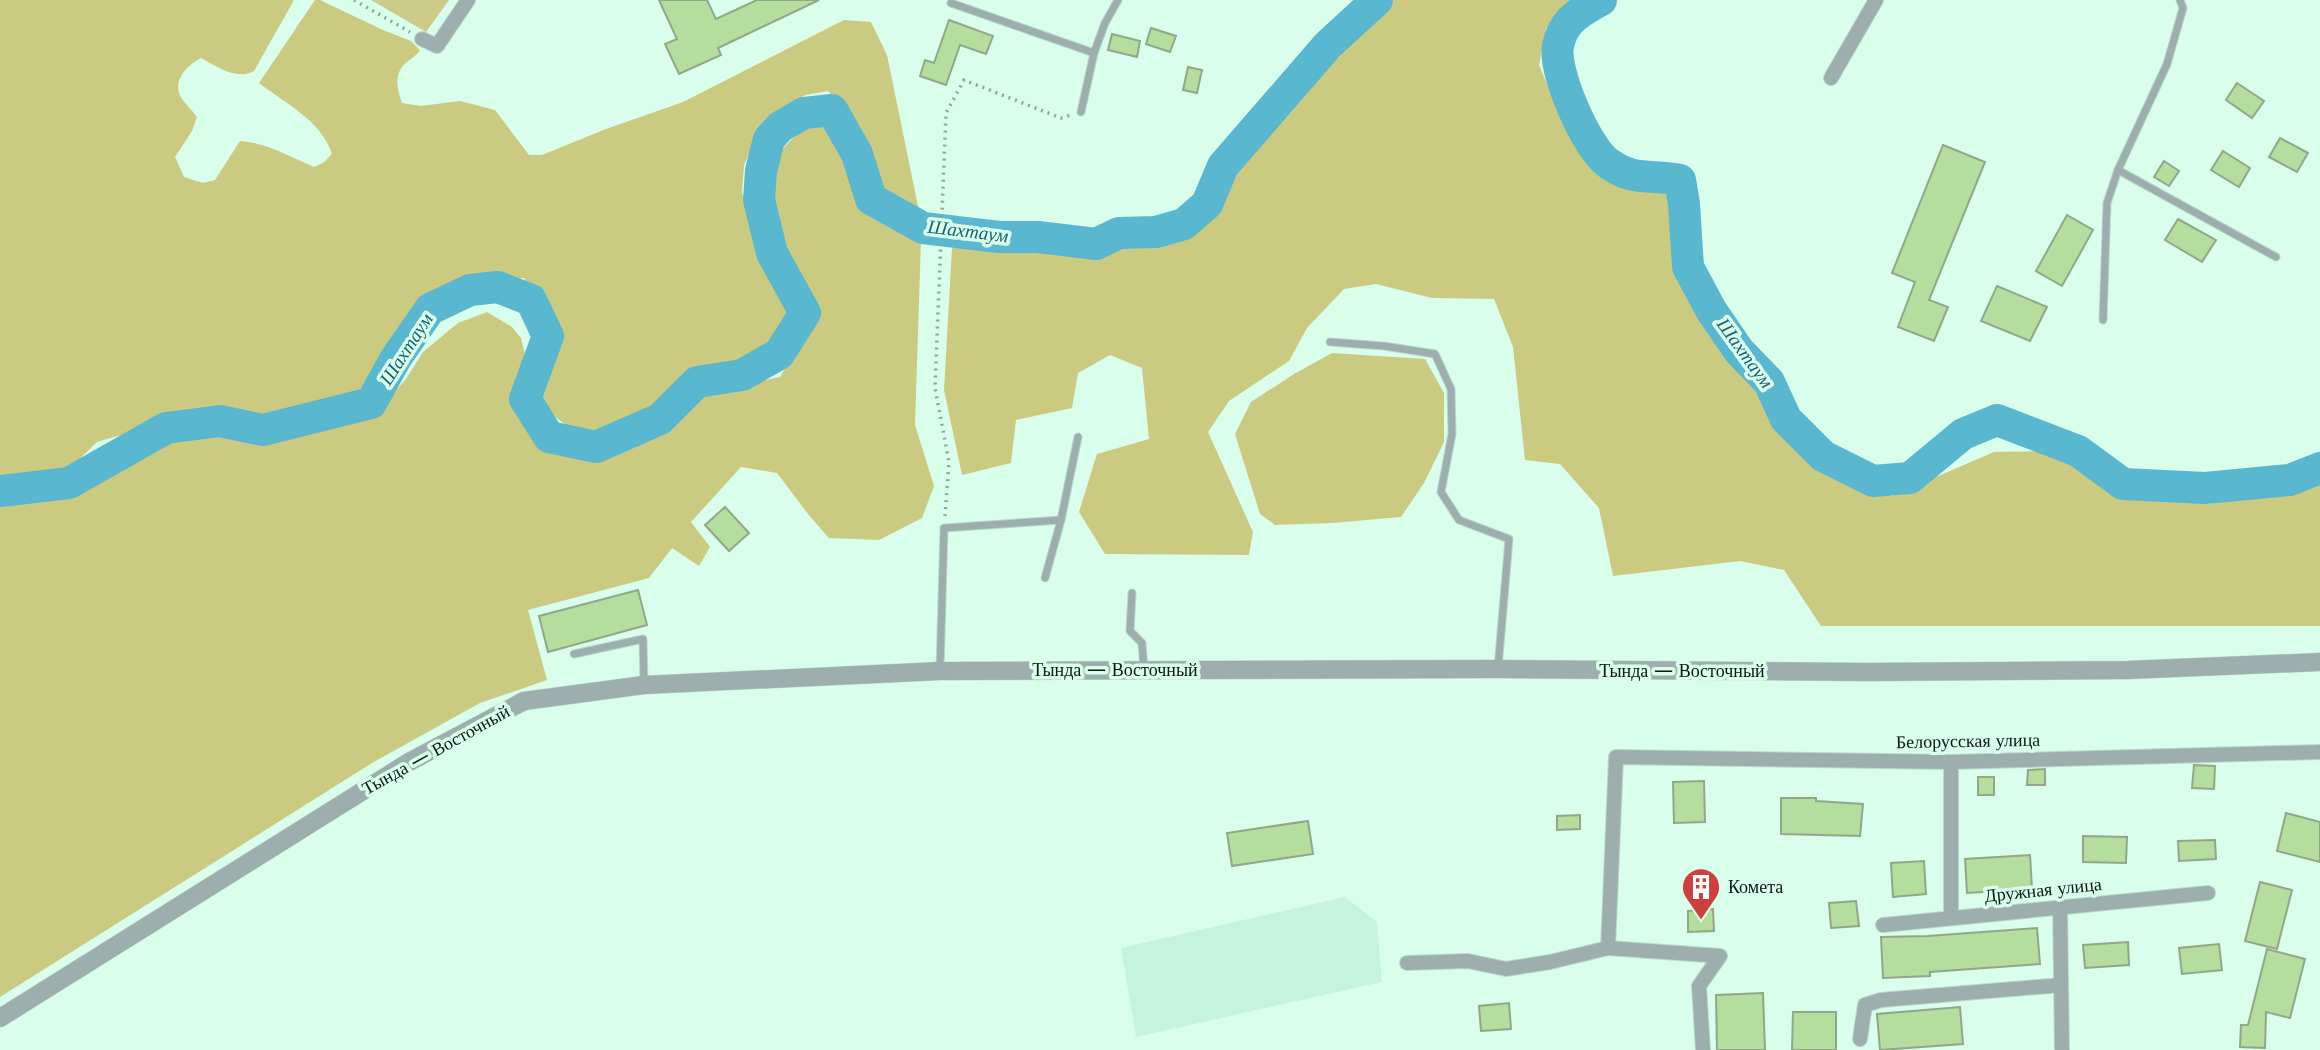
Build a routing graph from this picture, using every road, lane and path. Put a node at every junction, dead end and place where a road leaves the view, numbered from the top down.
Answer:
1 (354, 0) edge
2 (468, 0) edge
3 (1118, 0) edge
4 (1876, 0) edge
5 (2180, 0) edge
6 (951, 3) dead end
7 (422, 39) joint
8 (1094, 53) junction
9 (1831, 78) dead end
10 (1080, 112) joint
11 (2118, 170) junction
12 (2276, 257) dead end
13 (2103, 320) dead end
14 (1330, 342) dead end
15 (1079, 436) dead end
16 (1061, 520) junction
17 (944, 528) junction
18 (1045, 578) dead end
19 (1132, 593) dead end
20 (574, 654) dead end
21 (2320, 662) edge
22 (1498, 669) junction
23 (1144, 670) junction
24 (940, 671) junction
25 (644, 685) junction
26 (2320, 752) edge
27 (1951, 762) junction
28 (2208, 893) dead end
29 (2060, 907) junction
30 (1951, 918) junction
31 (1883, 925) dead end
32 (1608, 948) junction
33 (1407, 963) dead end
34 (2061, 985) junction
35 (0, 1018) edge
36 (1860, 1039) dead end
37 (1703, 1050) edge
38 (2062, 1050) edge

1 - 7 path
2 - 7 street
3 - 8 lane
4 - 9 street
5 - 11 lane
6 - 8 lane
8 - 10 lane
10 - 17 path
11 - 12 lane
11 - 13 lane
14 - 22 lane
15 - 16 lane
16 - 17 lane
16 - 18 lane
17 - 24 lane
19 - 23 lane
20 - 25 lane
21 - 22 street, Тында — Восточный
22 - 23 street, Тында — Восточный
23 - 24 street, Тында — Восточный
24 - 25 street, Тында — Восточный
25 - 35 street, Тында — Восточный
26 - 27 street, Белорусская улица
27 - 30 street
27 - 32 street, Белорусская улица
28 - 29 street, Дружная улица
29 - 30 street, Дружная улица
29 - 34 street
30 - 31 street, Дружная улица
32 - 33 street
32 - 37 street
34 - 36 street
34 - 38 street

